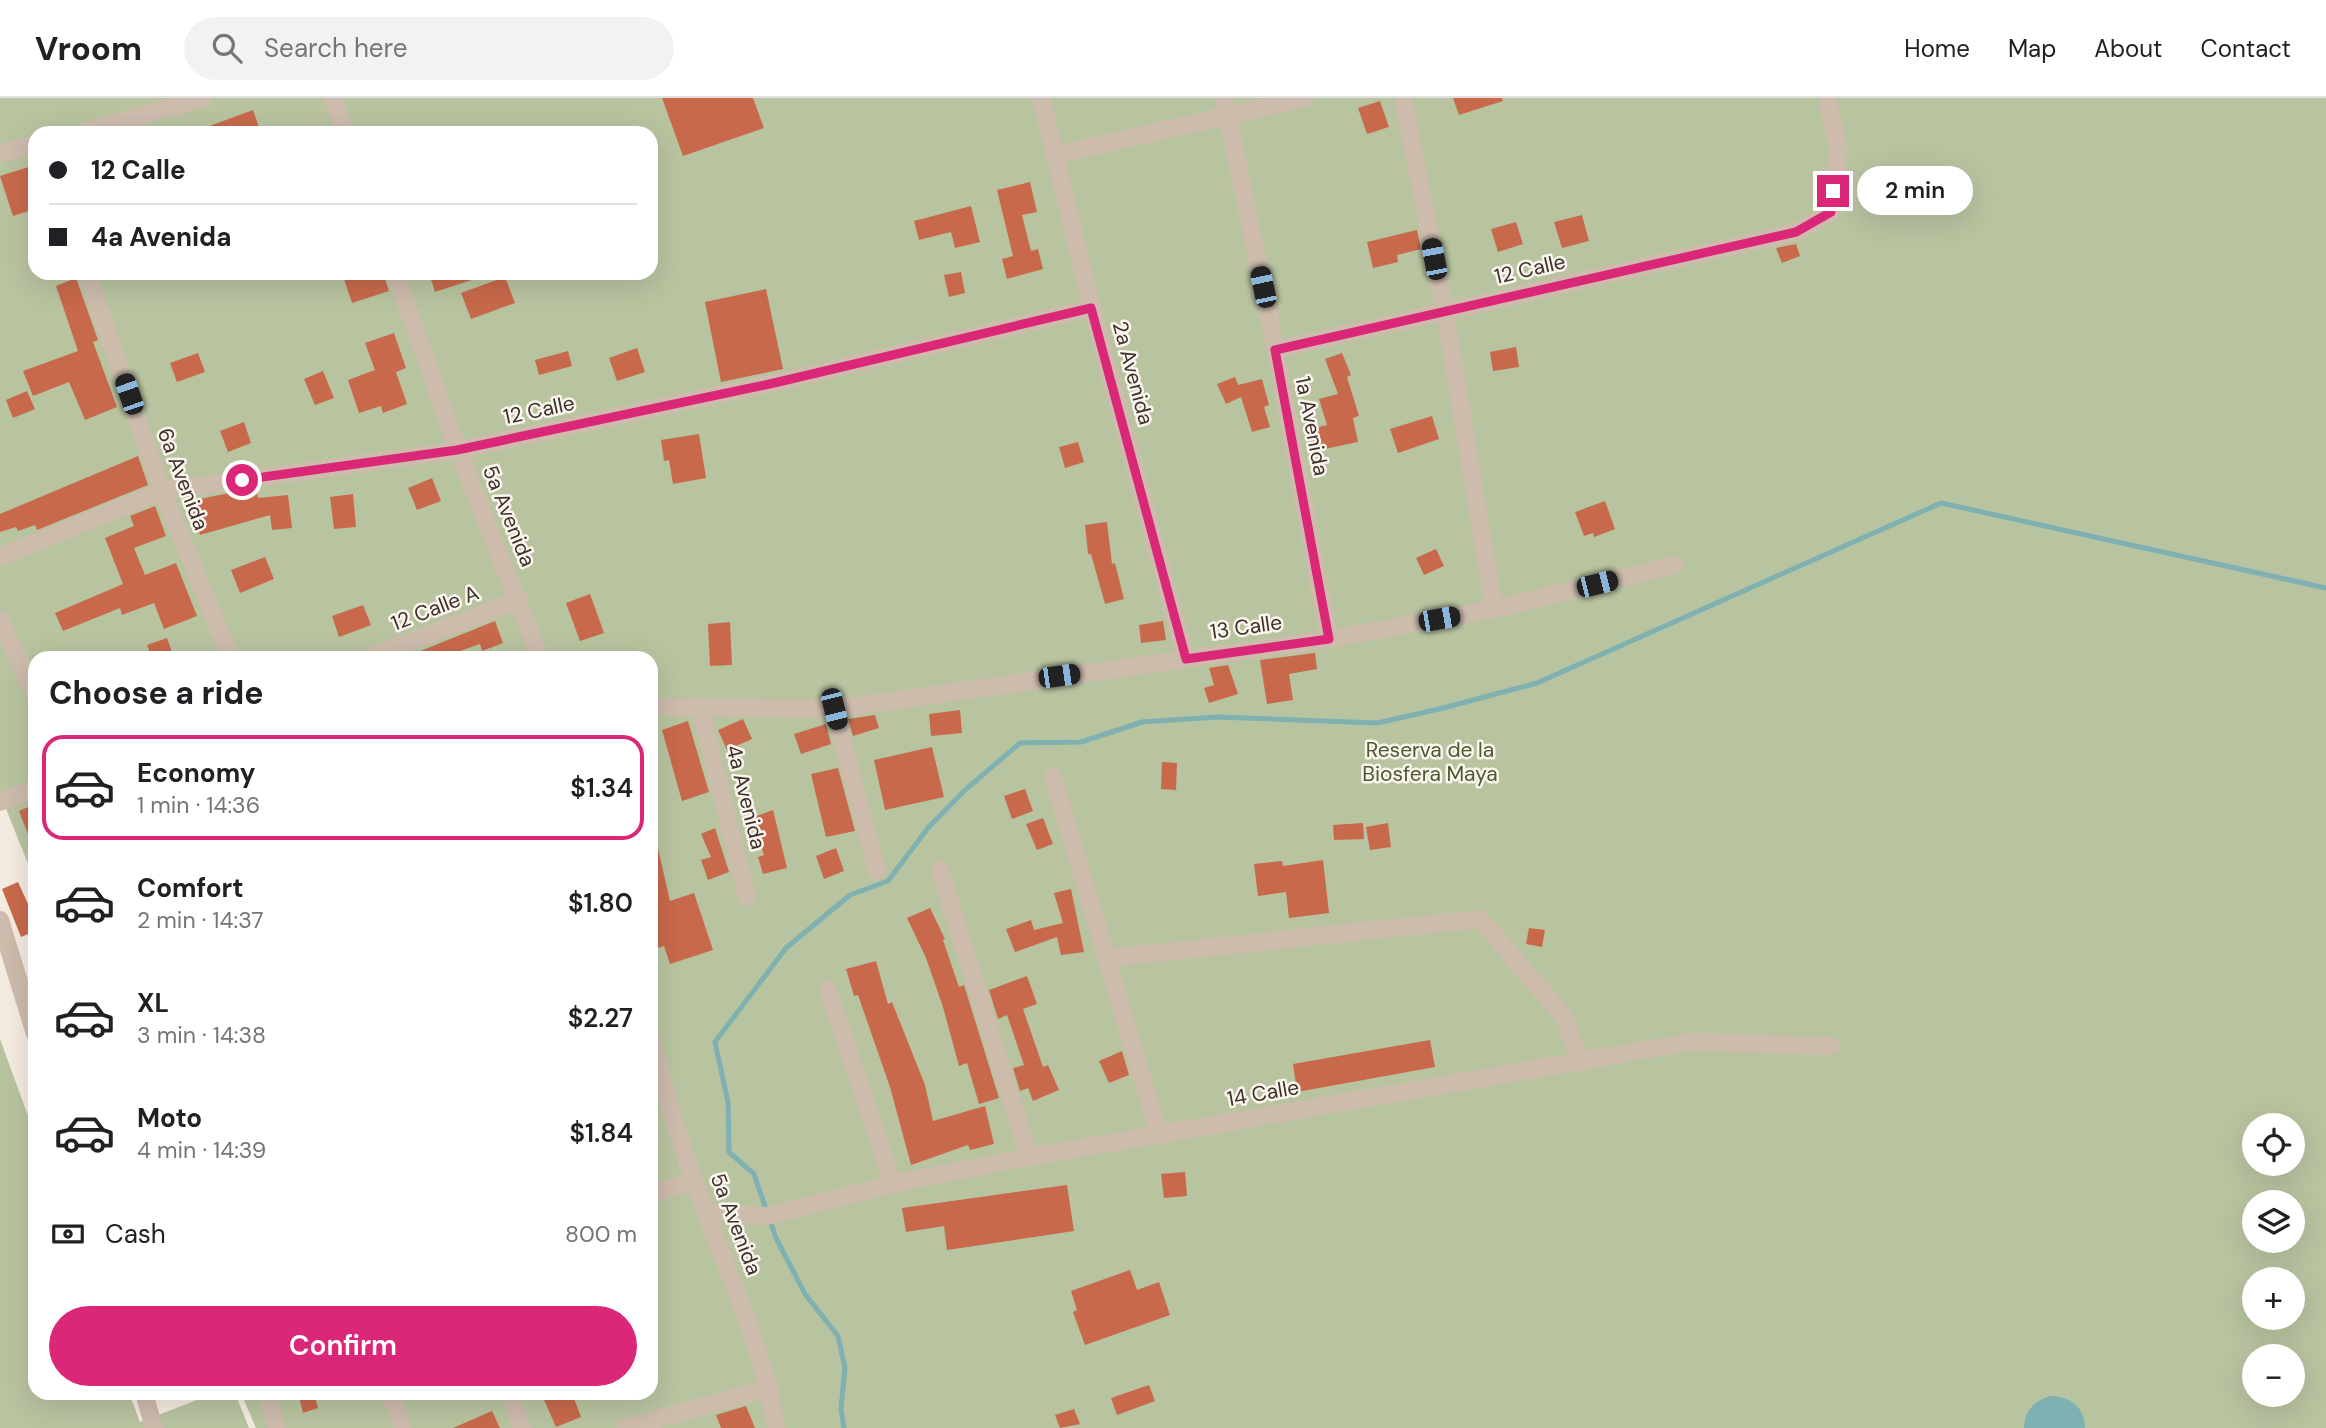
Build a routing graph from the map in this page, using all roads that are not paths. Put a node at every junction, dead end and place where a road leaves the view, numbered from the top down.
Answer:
1 (203, 98) edge
2 (333, 98) edge
3 (1041, 98) edge
4 (1305, 98) edge
5 (1403, 98) edge
6 (1827, 98) edge
7 (1225, 107) edge
8 (104, 126) edge
9 (343, 126) edge
10 (28, 147) edge
11 (0, 153) edge
12 (1055, 155) junction
13 (89, 280) edge
14 (398, 280) edge
15 (1091, 308) junction
16 (1445, 312) junction
17 (1275, 350) junction
18 (457, 450) junction
19 (162, 491) junction
20 (0, 556) edge
21 (1675, 565) dead end
22 (519, 600) junction
23 (1494, 609) junction
24 (0, 620) edge
25 (1329, 639) junction
26 (228, 651) edge
27 (386, 651) edge
28 (537, 651) edge
29 (1186, 659) junction
30 (28, 680) edge
31 (658, 707) edge
32 (701, 708) junction
33 (834, 709) junction
34 (1053, 777) dead end
35 (28, 791) edge
36 (0, 802) edge
37 (940, 870) dead end
38 (877, 871) dead end
39 (747, 897) dead end
40 (0, 920) edge
41 (1106, 958) junction
42 (828, 990) dead end
43 (28, 1011) edge
44 (1831, 1046) dead end
45 (1580, 1062) junction
46 (658, 1070) edge
47 (1159, 1135) junction
48 (1029, 1157) junction
49 (694, 1181) junction
50 (893, 1184) junction
51 (658, 1192) edge
52 (707, 1213) junction
53 (770, 1388) junction
54 (146, 1400) edge
55 (269, 1400) edge
56 (393, 1400) edge
57 (512, 1400) edge
58 (153, 1428) edge
59 (277, 1428) edge
60 (403, 1428) edge
61 (522, 1428) edge
62 (625, 1428) edge
63 (776, 1428) edge

1 - 8 street
2 - 9 street
3 - 12 street, 2a Avenida
4 - 7 street
5 - 16 street
6 - 16 street, 12 Calle
7 - 12 street
7 - 17 street, 1a Avenida
10 - 11 street
12 - 15 street, 2a Avenida
13 - 19 street, 6a Avenida
14 - 18 street, 5a Avenida
15 - 18 street, 12 Calle
15 - 29 street, 2a Avenida
16 - 17 street, 12 Calle
16 - 23 street
17 - 25 street, 1a Avenida
18 - 19 street, 12 Calle
18 - 22 street, 5a Avenida
19 - 20 street, 12 Calle
19 - 26 street, 6a Avenida
21 - 23 street, 13 Calle
22 - 27 street, 12 Calle A
22 - 28 street, 5a Avenida
23 - 25 street, 13 Calle
24 - 30 street
25 - 29 street, 13 Calle
29 - 33 street, 13 Calle
31 - 32 street, 13 Calle
32 - 33 street, 13 Calle
32 - 39 street, 4a Avenida
33 - 38 street
34 - 41 street
35 - 36 street
37 - 48 street
40 - 43 street
41 - 45 street
41 - 47 street
42 - 50 street
44 - 45 street, 14 Calle
45 - 47 street, 14 Calle
46 - 49 street, 5a Avenida
47 - 48 street, 14 Calle
48 - 50 street, 14 Calle
49 - 51 street
49 - 52 street, 5a Avenida
50 - 52 street, 14 Calle
52 - 53 street, 5a Avenida
53 - 62 street
53 - 63 street, 5a Avenida
54 - 58 street
55 - 59 street
56 - 60 street
57 - 61 street

